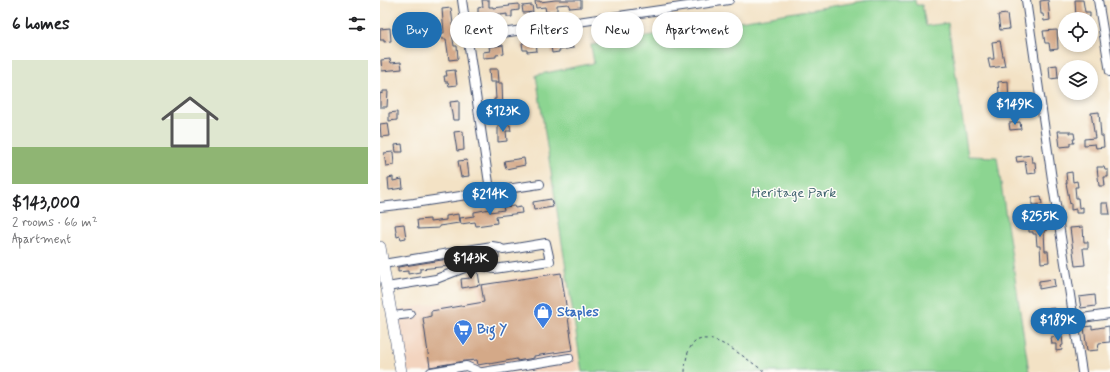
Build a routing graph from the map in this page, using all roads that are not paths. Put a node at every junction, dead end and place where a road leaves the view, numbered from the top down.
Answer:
1 (462, 0) edge
2 (729, 0) edge
3 (1026, 0) edge
4 (1098, 0) edge
5 (464, 12) edge
6 (508, 32) edge
7 (469, 48) edge
8 (1110, 72) edge
9 (540, 184) dead end
10 (490, 190) junction
11 (380, 207) edge
12 (380, 251) edge
13 (383, 264) junction
14 (384, 281) edge
15 (410, 314) dead end
16 (1110, 314) edge
17 (392, 316) junction
18 (1074, 319) junction
19 (569, 358) dead end
20 (401, 372) edge
21 (430, 372) edge
22 (482, 372) edge
23 (1082, 372) edge

1 - 5 street
2 - 6 street
3 - 18 street
4 - 8 street
7 - 10 street
9 - 10 street
10 - 11 street
12 - 13 main road
13 - 14 main road
13 - 14 street
14 - 17 main road
15 - 17 street
16 - 18 street
17 - 20 main road
18 - 23 street
19 - 22 street
21 - 22 street

